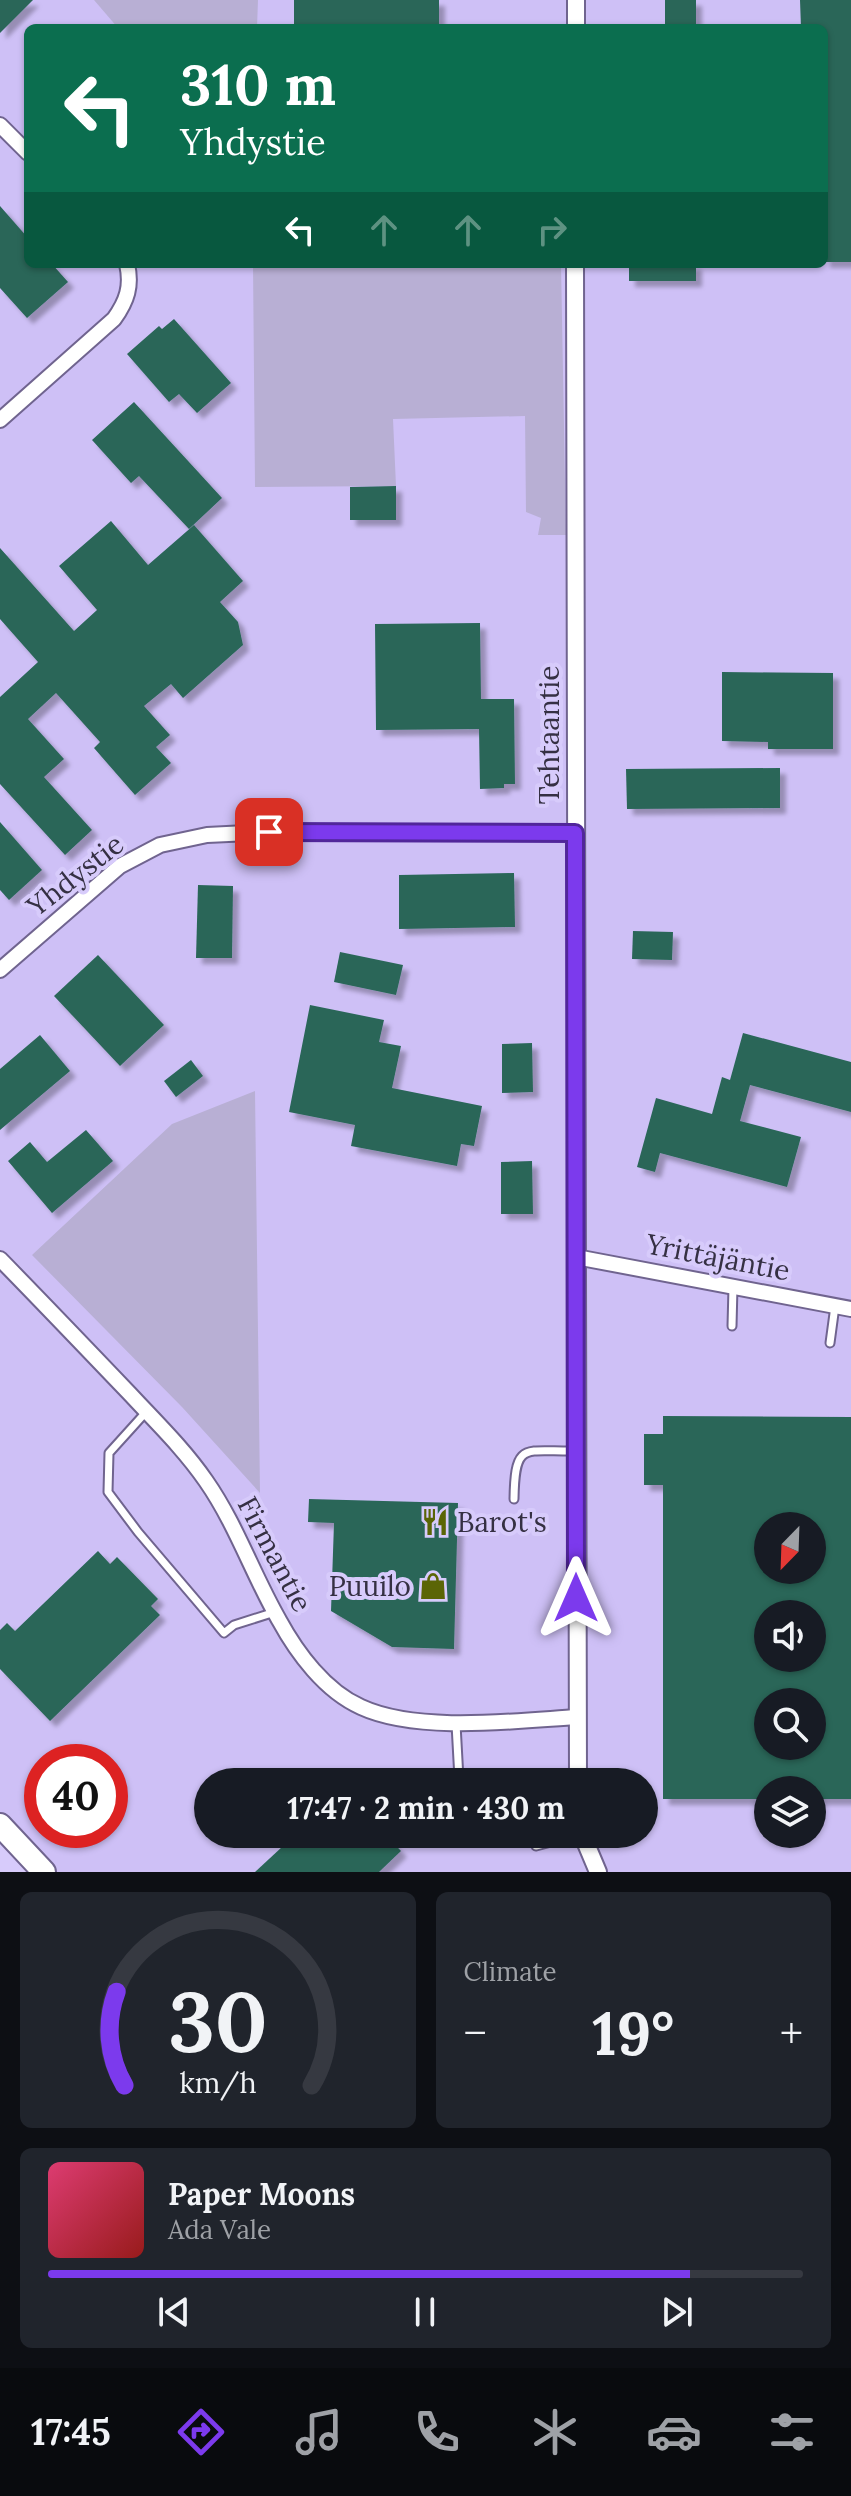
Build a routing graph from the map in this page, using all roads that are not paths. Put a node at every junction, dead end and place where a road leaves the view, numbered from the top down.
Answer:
1 (576, 0) edge
2 (576, 24) edge
3 (0, 125) edge
4 (24, 149) edge
5 (128, 268) edge
6 (575, 268) edge
7 (0, 420) edge
8 (575, 833) junction
9 (0, 970) edge
10 (576, 1257) junction
11 (0, 1259) edge
12 (733, 1287) junction
13 (835, 1306) junction
14 (851, 1309) edge
15 (732, 1326) dead end
16 (830, 1343) dead end
17 (147, 1411) junction
18 (577, 1451) junction
19 (514, 1499) dead end
20 (275, 1612) junction
21 (577, 1717) junction
22 (456, 1724) junction
23 (458, 1768) edge
24 (578, 1768) edge
25 (0, 1825) edge
26 (588, 1848) edge
27 (44, 1872) edge
28 (598, 1872) edge

1 - 2 street
3 - 4 street
5 - 7 street
6 - 8 street, Tehtaantie
8 - 9 street, Yhdystie
8 - 10 street, Tehtaantie
10 - 12 street, Yrittäjäntie
10 - 18 street, Tehtaantie
11 - 17 street, Firmantie
12 - 13 street, Yrittäjäntie
12 - 15 lane
13 - 14 street, Yrittäjäntie
13 - 16 lane
17 - 20 street, Firmantie
17 - 20 lane
18 - 19 lane
18 - 21 street, Tehtaantie
20 - 22 street, Firmantie
21 - 22 street, Firmantie
21 - 24 street, Tehtaantie
22 - 23 lane
25 - 27 highway
26 - 28 street

